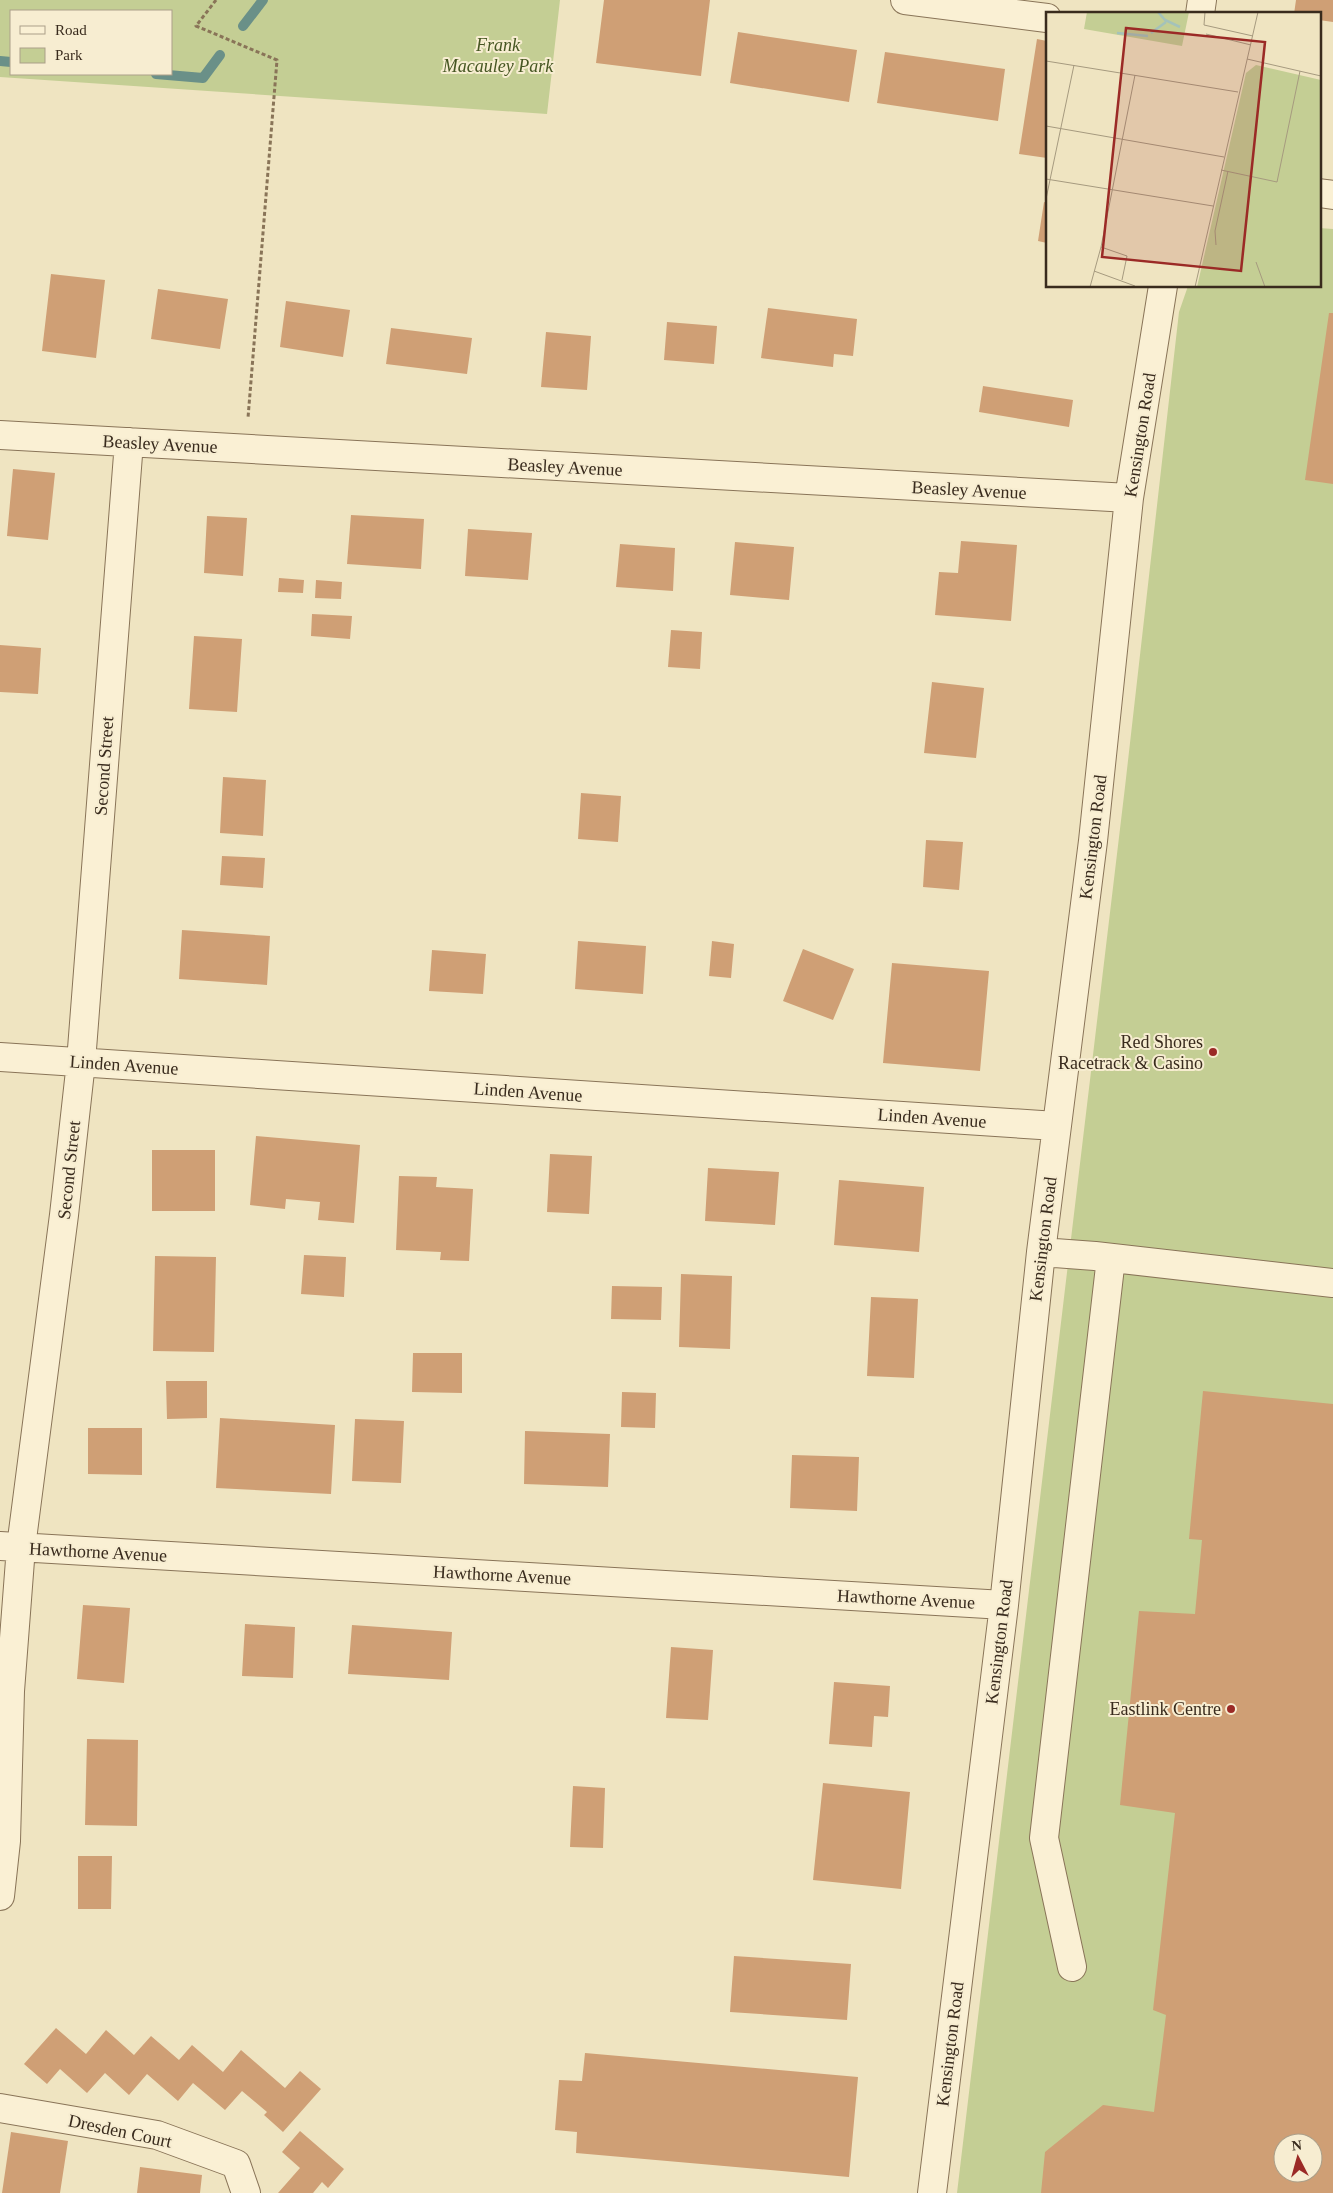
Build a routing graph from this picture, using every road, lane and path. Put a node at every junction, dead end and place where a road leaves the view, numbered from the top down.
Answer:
1 (216, 0) edge
2 (905, 0) edge
3 (1046, 18) edge
4 (1320, 193) edge
5 (1333, 195) edge
6 (1163, 288) edge
7 (0, 435) edge
8 (129, 442) junction
9 (246, 449) junction
10 (1130, 498) junction
11 (0, 1056) edge
12 (81, 1062) junction
13 (1056, 1126) junction
14 (1041, 1252) junction
15 (1112, 1258) junction
16 (1333, 1283) edge
17 (10, 1547) edge
18 (1004, 1605) junction
19 (0, 1896) edge
20 (1072, 1966) dead end
21 (0, 2108) edge
22 (246, 2193) edge
23 (932, 2193) edge

1 - 9 path
2 - 3 street
4 - 5 street
6 - 10 street, Kensington Road
7 - 8 street, Beasley Avenue
8 - 9 street, Beasley Avenue
8 - 12 street, Second Street
9 - 10 street, Beasley Avenue
10 - 13 street, Kensington Road
11 - 12 street, Linden Avenue
12 - 13 street, Linden Avenue
12 - 17 street, Second Street
13 - 14 street, Kensington Road
14 - 15 street
14 - 18 street, Kensington Road
15 - 16 street
15 - 20 street
17 - 18 street, Hawthorne Avenue
17 - 19 street, Second Street
18 - 23 street, Kensington Road
21 - 22 street, Dresden Court

